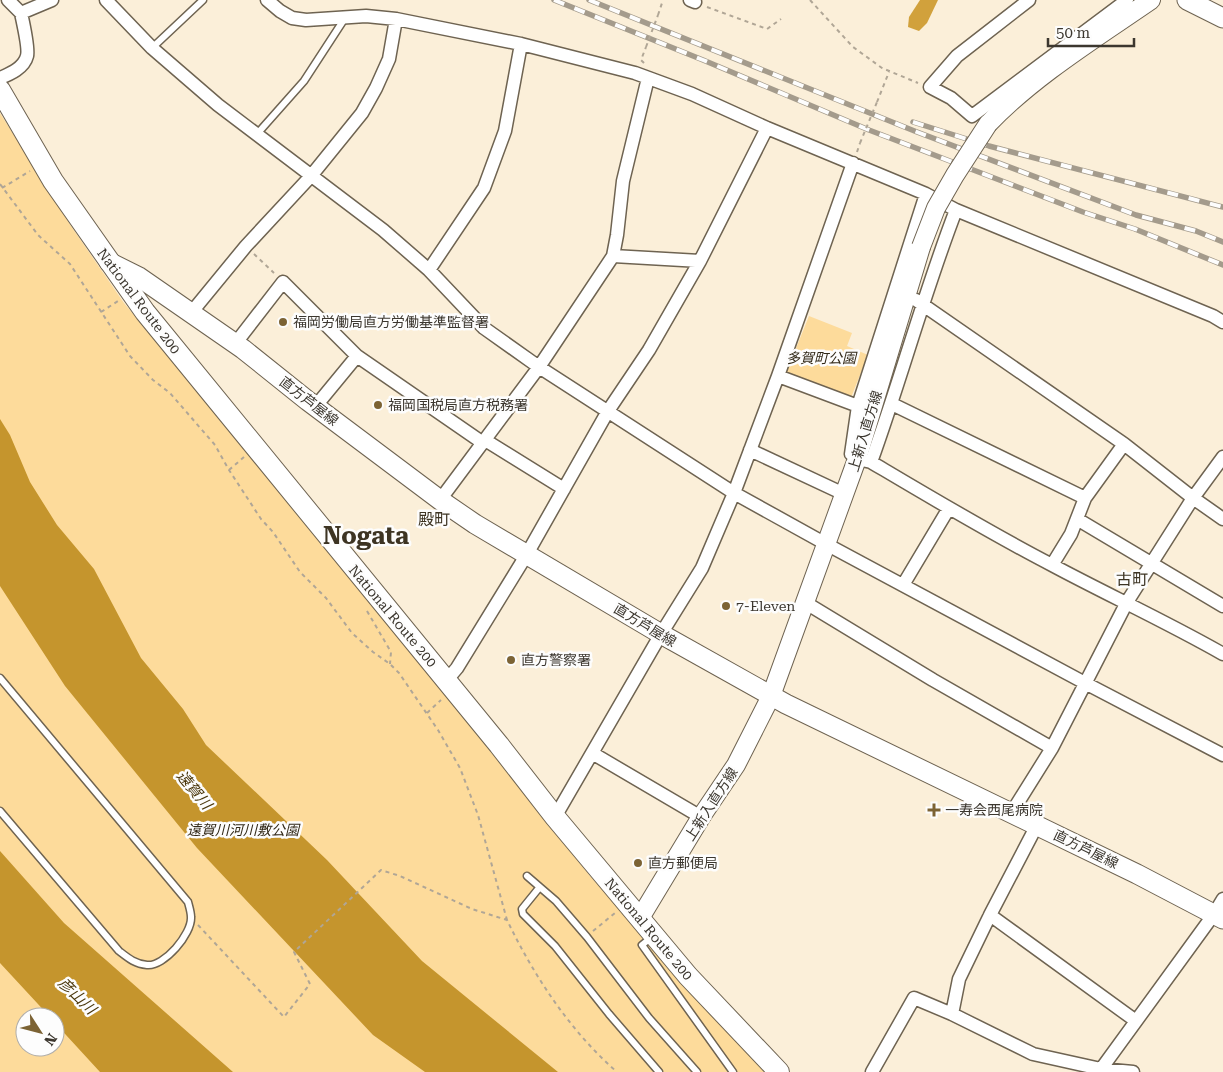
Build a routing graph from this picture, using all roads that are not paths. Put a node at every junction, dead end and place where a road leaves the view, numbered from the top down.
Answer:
1 (8, 0) edge
2 (52, 0) edge
3 (106, 0) edge
4 (203, 0) edge
5 (267, 0) edge
6 (1029, 0) edge
7 (1127, 0) edge
8 (1151, 0) edge
9 (1187, 0) edge
10 (21, 13) junction
11 (345, 18) junction
12 (1223, 18) edge
13 (396, 19) junction
14 (521, 44) junction
15 (152, 48) junction
16 (0, 78) edge
17 (648, 78) junction
18 (0, 90) edge
19 (767, 128) junction
20 (257, 134) junction
21 (853, 163) junction
22 (310, 176) junction
23 (926, 194) junction
24 (956, 210) junction
25 (613, 256) junction
26 (700, 260) junction
27 (109, 262) junction
28 (429, 270) junction
29 (919, 302) junction
30 (190, 313) junction
31 (1223, 322) edge
32 (235, 344) junction
33 (357, 356) junction
34 (539, 367) junction
35 (778, 376) junction
36 (892, 404) junction
37 (858, 406) junction
38 (315, 407) junction
39 (608, 410) junction
40 (484, 441) junction
41 (1124, 444) junction
42 (750, 450) junction
43 (1223, 456) edge
44 (864, 460) junction
45 (564, 489) junction
46 (734, 493) junction
47 (844, 494) junction
48 (1085, 498) junction
49 (1194, 498) junction
50 (440, 500) junction
51 (949, 508) junction
52 (1077, 519) junction
53 (1223, 519) edge
54 (826, 544) junction
55 (526, 554) junction
56 (1052, 565) junction
57 (1151, 565) junction
58 (903, 585) junction
59 (1127, 602) junction
60 (806, 603) junction
61 (1223, 606) edge
62 (661, 634) junction
63 (1223, 654) edge
64 (0, 678) edge
65 (446, 681) junction
66 (1085, 683) junction
67 (771, 696) junction
68 (1052, 748) junction
69 (592, 753) junction
70 (1223, 755) edge
71 (0, 811) edge
72 (1012, 812) junction
73 (555, 817) junction
74 (702, 817) junction
75 (1037, 825) junction
76 (527, 876) dead end
77 (540, 888) junction
78 (1220, 911) edge
79 (990, 914) junction
80 (640, 918) junction
81 (654, 935) junction
82 (952, 1014) junction
83 (1136, 1021) junction
84 (1100, 1070) edge
85 (659, 1072) edge
86 (697, 1072) edge
87 (733, 1072) edge
88 (779, 1072) edge
89 (872, 1072) edge
90 (1133, 1072) edge

1 - 10 street
2 - 10 street
3 - 15 street
4 - 15 lane
5 - 11 street
6 - 7 street
8 - 44 main road, 上新入直方線, bridge
9 - 12 main road
10 - 16 street
11 - 13 street
11 - 20 lane
13 - 14 street
13 - 22 street
14 - 17 street
14 - 28 street
15 - 20 street
17 - 19 street
17 - 25 street
18 - 27 highway, National Route 200
19 - 21 street
19 - 26 street
20 - 22 street
21 - 23 street
21 - 35 street
22 - 28 street
22 - 30 street
23 - 24 street
23 - 37 street
24 - 29 street
24 - 31 street
25 - 26 street
25 - 34 street
26 - 39 street
27 - 30 main road, 直方芦屋線
27 - 65 highway, National Route 200
28 - 34 street
29 - 36 street
29 - 41 street
30 - 32 main road, 直方芦屋線
32 - 33 street
32 - 38 main road, 直方芦屋線
33 - 38 street
33 - 40 street
34 - 39 street
34 - 40 street
35 - 37 street
35 - 42 street
36 - 44 street
36 - 48 street
37 - 44 street
38 - 50 main road, 直方芦屋線
39 - 45 street
39 - 46 street
40 - 45 street
40 - 50 street
41 - 48 street
41 - 49 street
42 - 46 street
42 - 47 street
43 - 49 street
44 - 47 main road, 上新入直方線
44 - 51 street
45 - 55 street
46 - 54 street
46 - 62 street
47 - 54 main road, 上新入直方線
48 - 52 street
49 - 53 street
49 - 57 street
50 - 55 main road, 直方芦屋線
51 - 56 street
51 - 58 street
52 - 56 street
52 - 57 street
54 - 58 street
54 - 60 main road, 上新入直方線
55 - 62 main road, 直方芦屋線
55 - 65 street
56 - 59 street
57 - 59 street
57 - 61 street
58 - 66 street
59 - 63 street
59 - 66 street
60 - 67 main road, 上新入直方線
60 - 68 street
62 - 67 main road, 直方芦屋線
62 - 69 street
64 - 71 lane
65 - 73 highway, National Route 200
66 - 68 street
66 - 70 street
67 - 72 main road, 直方芦屋線
67 - 74 main road, 上新入直方線
68 - 72 street
69 - 73 street
69 - 74 street
72 - 75 main road, 直方芦屋線
73 - 80 highway, National Route 200
74 - 80 main road, 上新入直方線
75 - 78 main road, 直方芦屋線
75 - 79 street
76 - 77 lane
77 - 85 lane
77 - 86 lane
78 - 83 street
79 - 82 street
79 - 83 street
80 - 81 highway, National Route 200
81 - 87 lane
81 - 88 highway, National Route 200
82 - 84 street
82 - 89 street
83 - 84 street
84 - 90 street

